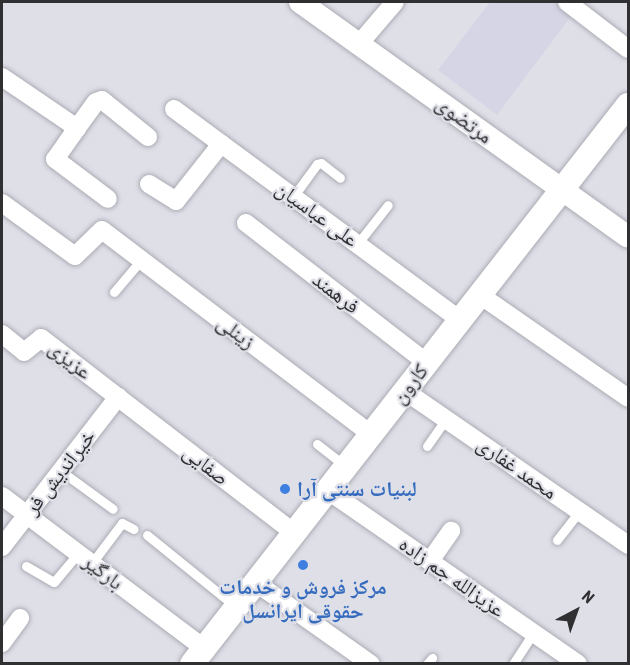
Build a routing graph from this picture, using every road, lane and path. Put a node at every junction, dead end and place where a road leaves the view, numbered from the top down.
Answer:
1 (300, 2) edge
2 (395, 2) edge
3 (567, 2) edge
4 (359, 44) junction
5 (628, 49) edge
6 (2, 77) edge
7 (628, 105) edge
8 (174, 109) dead end
9 (77, 128) junction
10 (148, 137) dead end
11 (221, 144) junction
12 (340, 178) dead end
13 (149, 184) dead end
14 (562, 190) junction
15 (293, 197) junction
16 (108, 199) dead end
17 (2, 203) edge
18 (388, 205) dead end
19 (246, 223) dead end
20 (628, 237) edge
21 (358, 243) junction
22 (141, 260) junction
23 (114, 292) dead end
24 (480, 295) junction
25 (460, 320) junction
26 (2, 334) edge
27 (427, 363) junction
28 (405, 391) junction
29 (118, 397) junction
30 (628, 398) edge
31 (446, 419) junction
32 (371, 435) junction
33 (317, 444) dead end
34 (427, 446) dead end
35 (346, 466) junction
36 (61, 471) junction
37 (327, 490) junction
38 (2, 496) edge
39 (112, 509) dead end
40 (580, 511) junction
41 (27, 515) junction
42 (134, 529) dead end
43 (451, 531) dead end
44 (294, 533) junction
45 (147, 535) dead end
46 (557, 540) dead end
47 (628, 545) edge
48 (2, 548) edge
49 (85, 558) junction
50 (430, 561) junction
51 (26, 566) dead end
52 (255, 582) junction
53 (236, 607) junction
54 (20, 618) dead end
55 (533, 633) junction
56 (2, 643) edge
57 (198, 656) edge
58 (371, 663) edge
59 (513, 663) edge
60 (578, 663) edge

1 - 4 street, مرتضوی
2 - 4 street
3 - 5 street
4 - 14 street, مرتضوی
6 - 9 street
7 - 14 main road, کارون
8 - 11 street, علی عباسیان
9 - 10 street
9 - 16 street
11 - 13 street
11 - 15 street, علی عباسیان
12 - 15 lane
14 - 20 street, مرتضوی
14 - 24 main road, کارون
15 - 21 street, علی عباسیان
17 - 22 street, زینلی
18 - 21 lane
19 - 27 street, فرهمند
21 - 25 street, علی عباسیان
22 - 23 lane
22 - 32 street, زینلی
24 - 25 main road, کارون
24 - 30 street
25 - 27 main road, کارون
26 - 29 street, عزیزی
27 - 28 main road, کارون
28 - 31 street, محمد غفاری
28 - 32 main road, کارون
29 - 36 street, خیراندیش فر
29 - 44 street, صفایی
31 - 34 lane
31 - 40 street, محمد غفاری
32 - 35 main road, کارون
33 - 35 lane
35 - 37 main road, کارون
36 - 39 lane
36 - 41 street, خیراندیش فر
37 - 44 main road, کارون
37 - 50 street, عزیزالله جم زاده
38 - 41 street, بارگیر
40 - 46 lane
40 - 47 street, محمد غفاری
41 - 48 street, خیراندیش فر
41 - 49 street, بارگیر
42 - 49 lane
43 - 50 street
44 - 52 main road, کارون
45 - 53 lane
49 - 51 lane
49 - 57 street, بارگیر
50 - 55 street, عزیزالله جم زاده
52 - 53 main road, کارون
52 - 58 street
53 - 57 main road, کارون
54 - 56 street
55 - 59 lane
55 - 60 street, عزیزالله جم زاده

